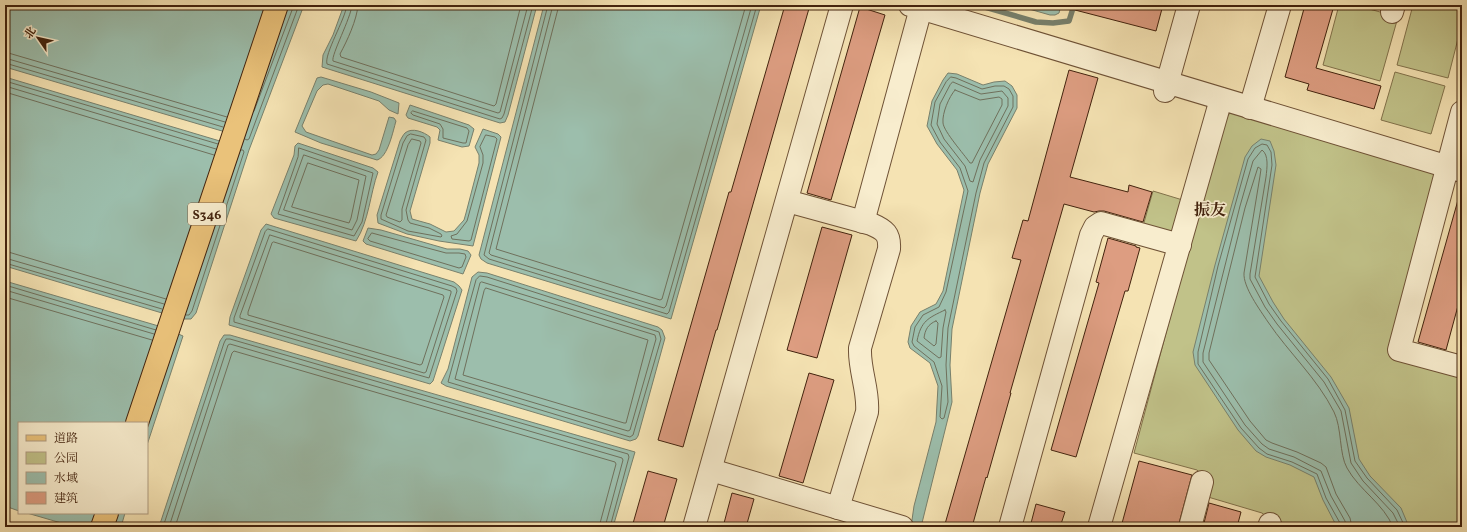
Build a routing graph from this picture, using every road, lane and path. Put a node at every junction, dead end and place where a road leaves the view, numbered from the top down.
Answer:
1 (276, 5) edge
2 (842, 5) edge
3 (1189, 5) edge
4 (1280, 5) edge
5 (915, 7) edge
6 (1166, 87) junction
7 (1221, 99) junction
8 (1250, 108) junction
9 (1462, 112) edge
10 (1455, 169) edge
11 (787, 201) junction
12 (863, 222) junction
13 (1180, 244) junction
14 (1462, 367) edge
15 (137, 422) edge
16 (711, 470) junction
17 (1202, 482) dead end
18 (838, 508) junction
19 (107, 514) edge
20 (102, 527) edge
21 (694, 527) edge
22 (902, 527) edge
23 (1010, 527) edge
24 (1099, 527) edge
25 (1190, 527) edge

1 - 15 main road, S346
2 - 11 street
3 - 6 street
4 - 8 street
5 - 6 street
5 - 12 street
6 - 7 street
7 - 8 street
7 - 13 street
8 - 10 street
9 - 10 street
10 - 14 street
11 - 12 street
11 - 16 street
12 - 18 street
13 - 23 street
13 - 24 street
16 - 18 street
16 - 21 street
17 - 25 street
18 - 22 street
19 - 20 main road

